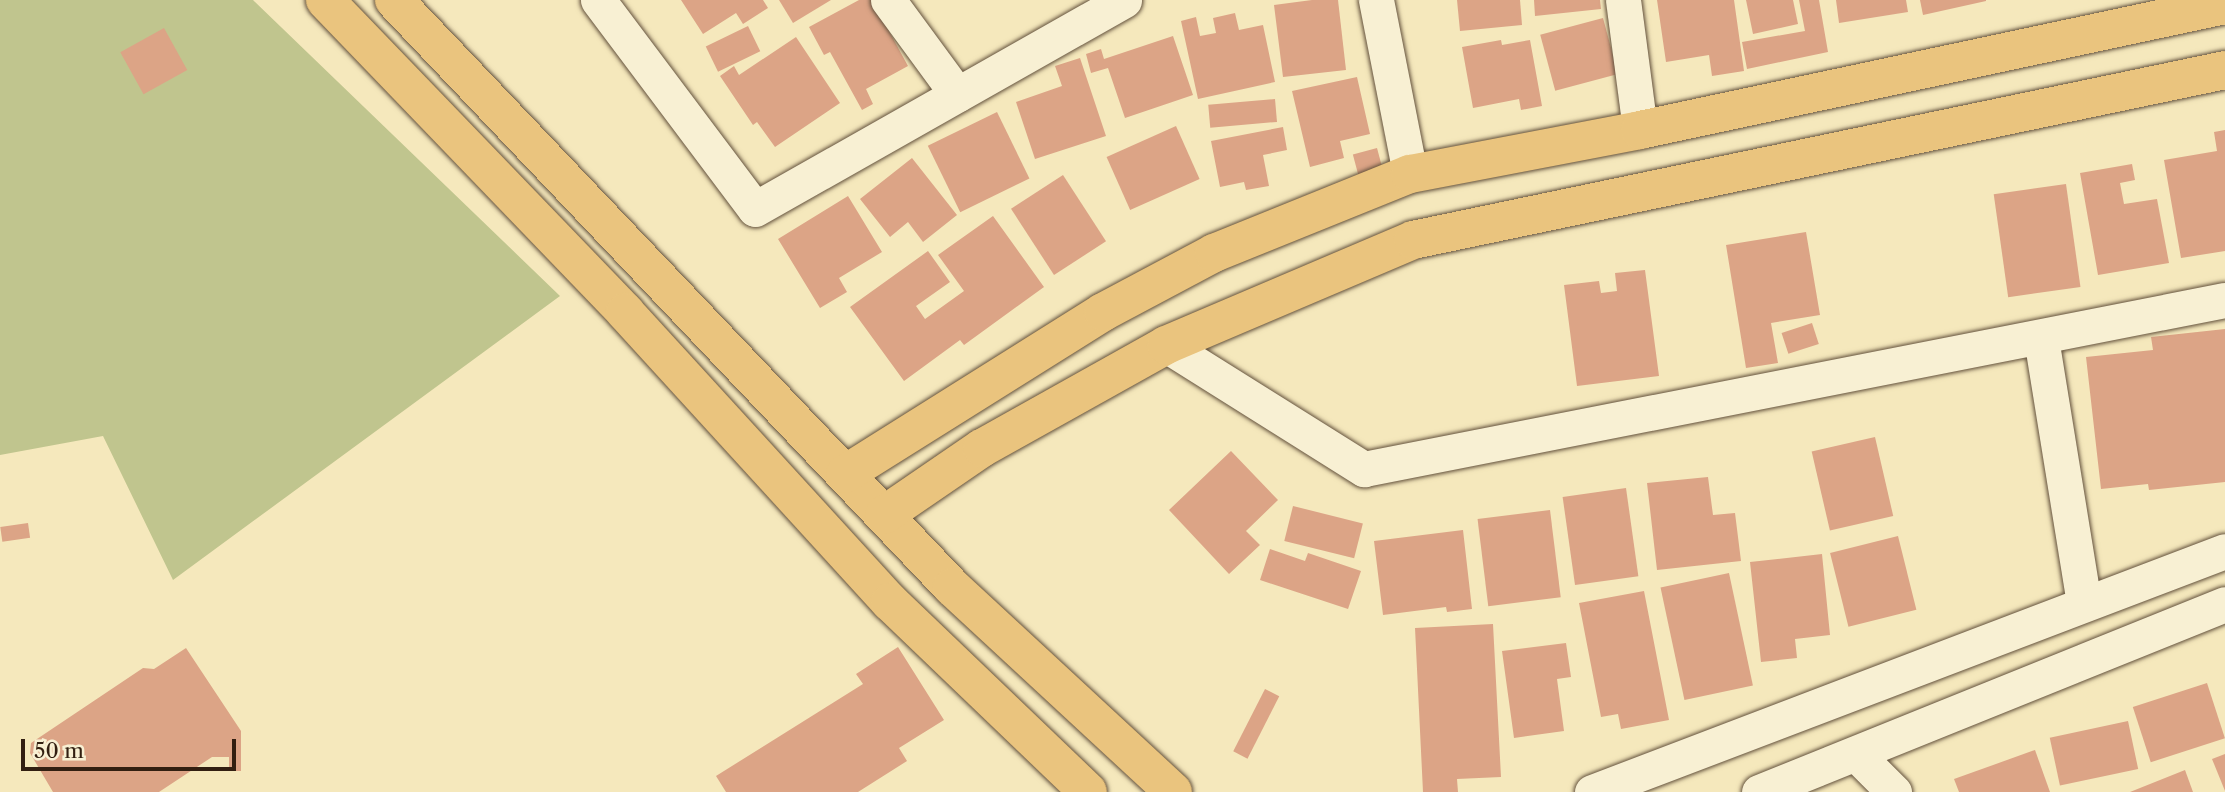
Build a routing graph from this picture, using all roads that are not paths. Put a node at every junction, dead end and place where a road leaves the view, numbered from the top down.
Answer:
1 (325, 0) edge
2 (394, 0) edge
3 (598, 0) edge
4 (888, 0) edge
5 (1122, 0) edge
6 (1376, 0) edge
7 (1623, 0) edge
8 (2225, 5) edge
9 (2177, 8) edge
10 (2225, 70) edge
11 (957, 94) junction
12 (1640, 130) junction
13 (1410, 174) junction
14 (2225, 300) edge
15 (2042, 338) junction
16 (1166, 345) junction
17 (845, 474) junction
18 (884, 515) junction
19 (2225, 551) edge
20 (2084, 604) junction
21 (2225, 604) edge
22 (1856, 754) junction
23 (1073, 787) edge
24 (1173, 792) edge
25 (1592, 792) edge
26 (1759, 792) edge
27 (1895, 792) edge

1 - 23 main road
2 - 17 main road
3 - 11 street
4 - 11 street
5 - 11 street
6 - 13 street
7 - 12 street
8 - 9 main road
9 - 12 main road
10 - 16 main road
12 - 13 main road
13 - 17 main road
14 - 15 street
15 - 16 street
15 - 20 street
16 - 18 main road
17 - 18 main road
18 - 24 main road
19 - 20 street
20 - 25 street
21 - 22 street
22 - 26 street
22 - 27 street

